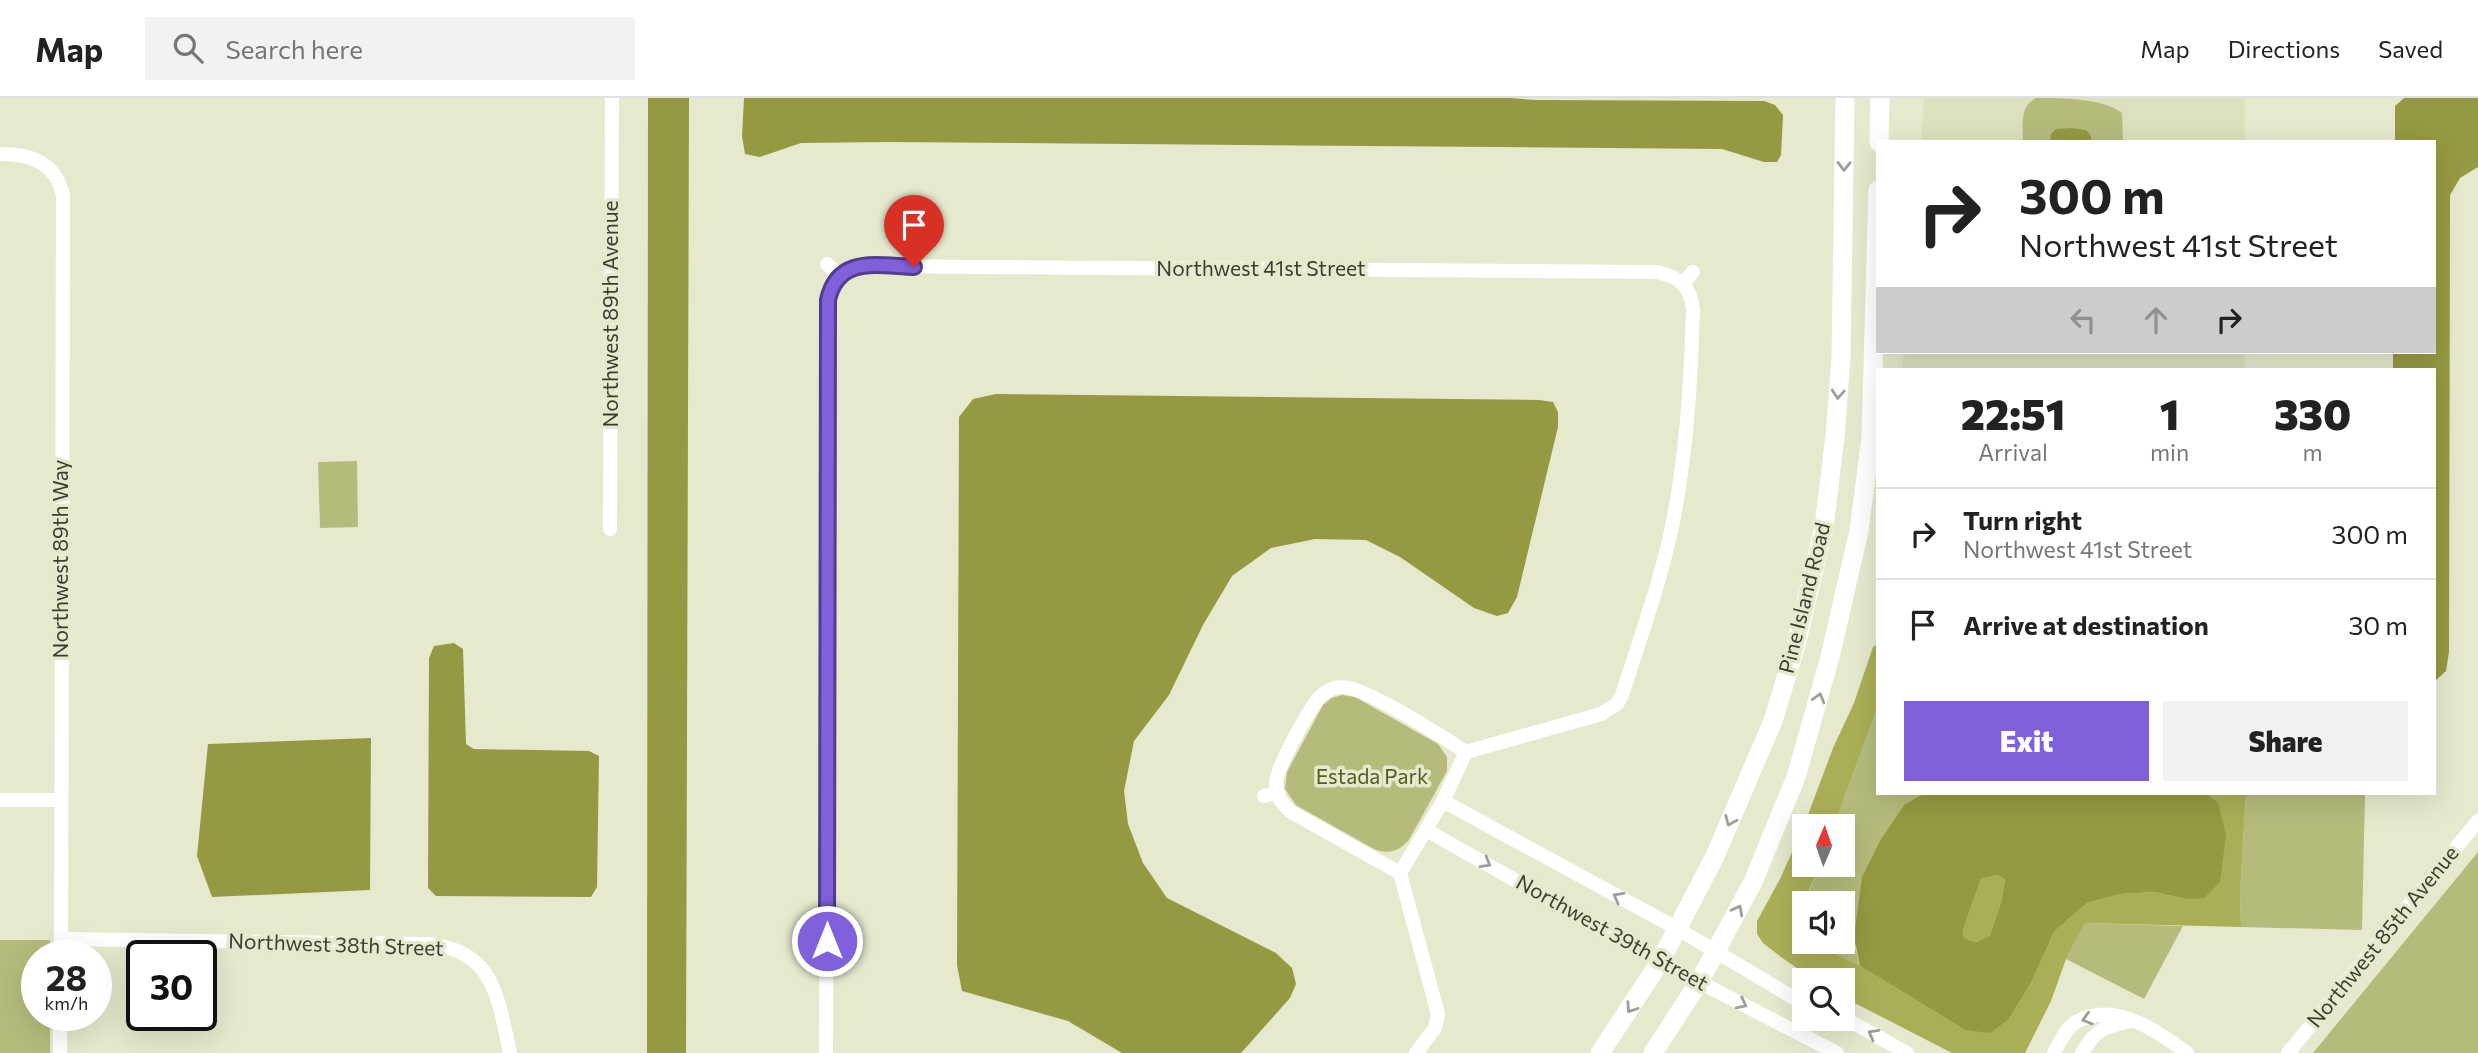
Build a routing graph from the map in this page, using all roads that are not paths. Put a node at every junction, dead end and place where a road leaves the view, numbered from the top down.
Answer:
1 (612, 98) edge
2 (1845, 98) edge
3 (1880, 98) edge
4 (1879, 140) edge
5 (0, 154) edge
6 (1876, 261) edge
7 (827, 264) dead end
8 (839, 275) junction
9 (610, 529) dead end
10 (1466, 752) junction
11 (0, 800) edge
12 (60, 800) junction
13 (1443, 801) junction
14 (2478, 821) edge
15 (1426, 830) junction
16 (1401, 873) junction
17 (1678, 929) junction
18 (61, 939) joint
19 (1715, 951) junction
20 (1660, 961) junction
21 (1699, 982) junction
22 (1792, 997) edge
23 (2135, 1021) junction
24 (1855, 1025) edge
25 (60, 1031) edge
26 (1800, 1033) junction
27 (60, 1053) edge
28 (510, 1053) edge
29 (826, 1053) edge
30 (1416, 1053) edge
31 (1600, 1053) edge
32 (1653, 1053) edge
33 (1816, 1053) edge
34 (1837, 1053) edge
35 (1907, 1053) edge
36 (2054, 1053) edge
37 (2082, 1053) edge
38 (2187, 1053) edge
39 (2288, 1053) edge

1 - 9 street, Northwest 89th Avenue
2 -> 17 main road, Pine Island Road
3 - 4 main road
5 - 12 street, Northwest 89th Way
19 -> 6 main road, Pine Island Road
7 - 8 street
8 - 10 street, Northwest 41st Street
8 - 29 street
10 - 13 street
10 - 16 street
11 - 12 street
12 - 18 street, Northwest 89th Way
13 - 15 street
17 -> 13 street, Northwest 39th Street
14 - 39 street, Northwest 85th Avenue
15 - 16 street
15 -> 20 street, Northwest 39th Street
16 - 30 street
17 - 19 street, Northwest 39th Street
17 - 20 main road, Pine Island Road
18 - 28 street, Northwest 38th Street
19 - 21 main road, Pine Island Road
19 - 22 street, Northwest 39th Street
20 - 21 street, Northwest 39th Street
20 -> 31 main road, Pine Island Road
21 -> 26 street, Northwest 39th Street
21 - 32 main road, Pine Island Road
23 -> 36 street
23 - 37 street
23 - 38 street
35 -> 24 street
25 - 27 street
26 - 33 street, Northwest 39th Street
26 - 34 street, Northwest 39th Street

